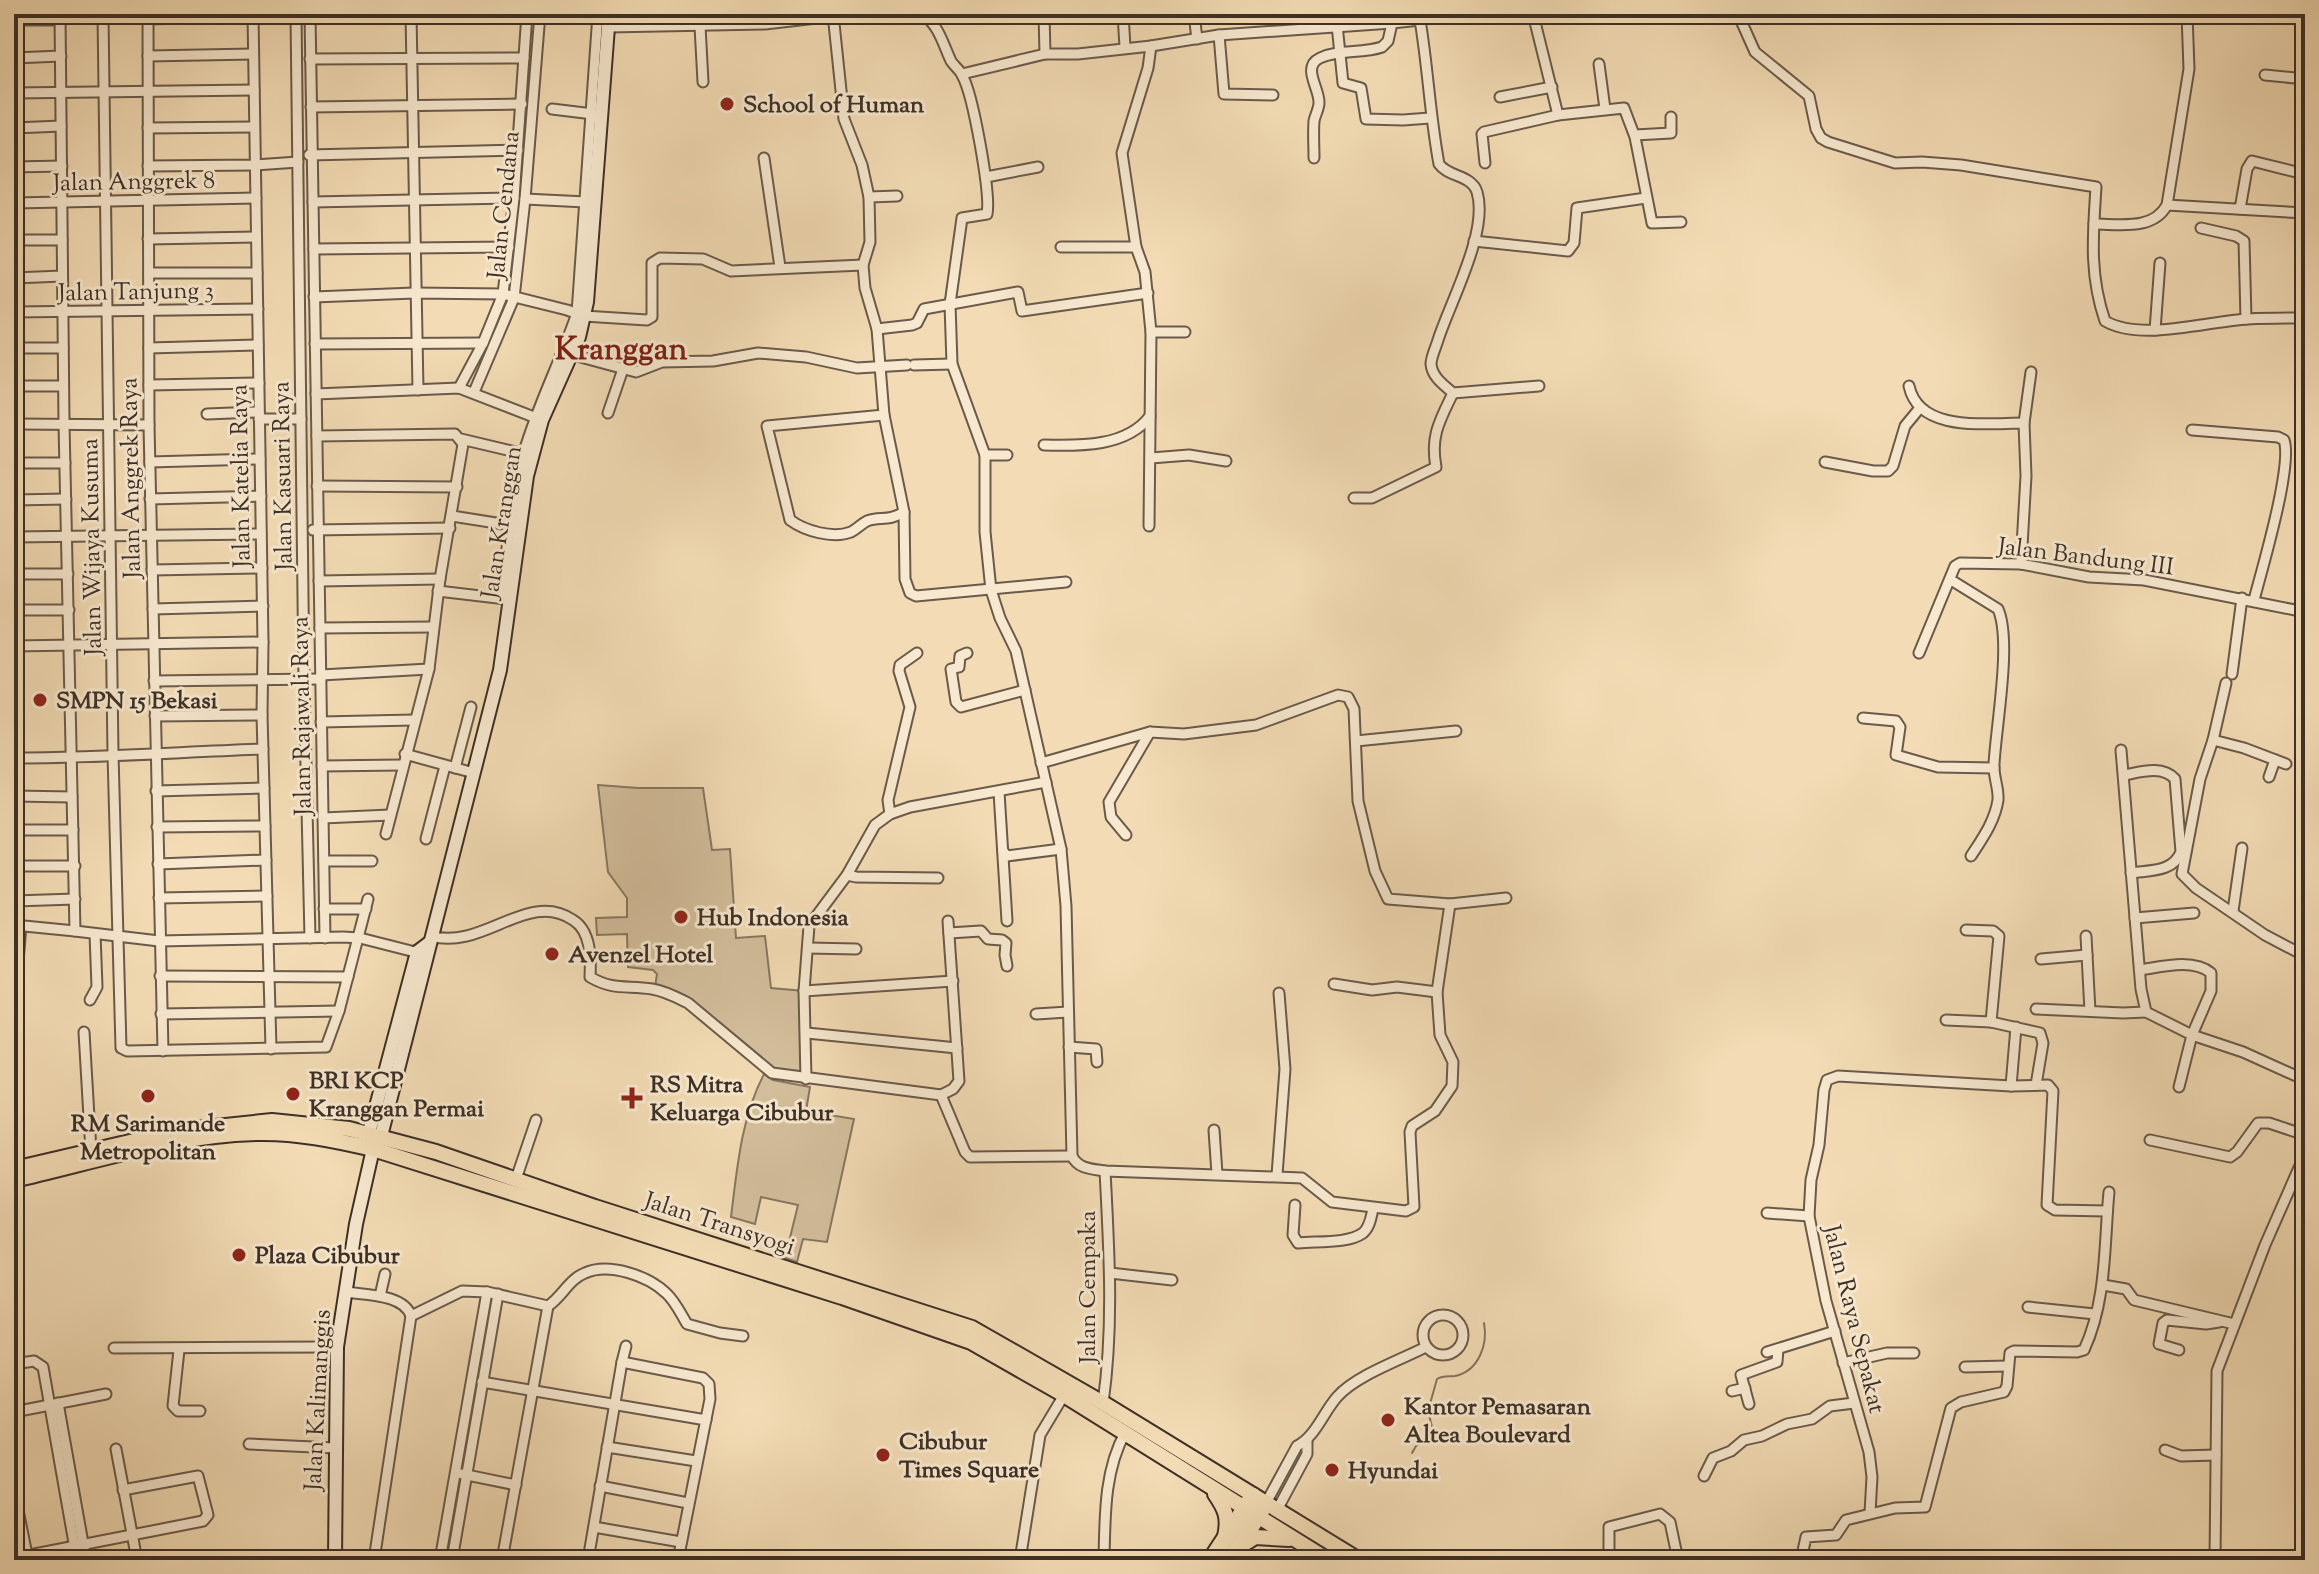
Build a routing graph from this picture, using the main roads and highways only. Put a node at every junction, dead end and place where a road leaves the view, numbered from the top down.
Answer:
1 (609, 20) edge
2 (374, 1139) junction
3 (14, 1169) edge
4 (14, 1180) edge
5 (999, 1350) junction
6 (1211, 1487) junction
7 (1260, 1507) junction
8 (1294, 1540) junction
9 (1231, 1549) edge
10 (335, 1560) edge
11 (1211, 1560) edge
12 (1328, 1560) edge
13 (1359, 1560) edge

1 - 2 main road, Jalan Kranggan
2 - 3 highway, Jalan Transyogi
2 - 4 highway, Jalan Transyogi
2 - 5 highway, Jalan Transyogi
2 - 5 highway, Jalan Transyogi
2 - 10 main road, Jalan Kalimanggis
5 - 6 highway, Jalan Transyogi
5 - 7 highway, Jalan Transyogi
6 - 7 highway, Jalan Transyogi
6 - 9 highway
7 - 8 highway, Jalan Transyogi
7 - 9 highway
7 - 13 highway, Jalan Transyogi
8 - 9 highway
8 - 12 highway, Jalan Transyogi
9 - 11 highway

